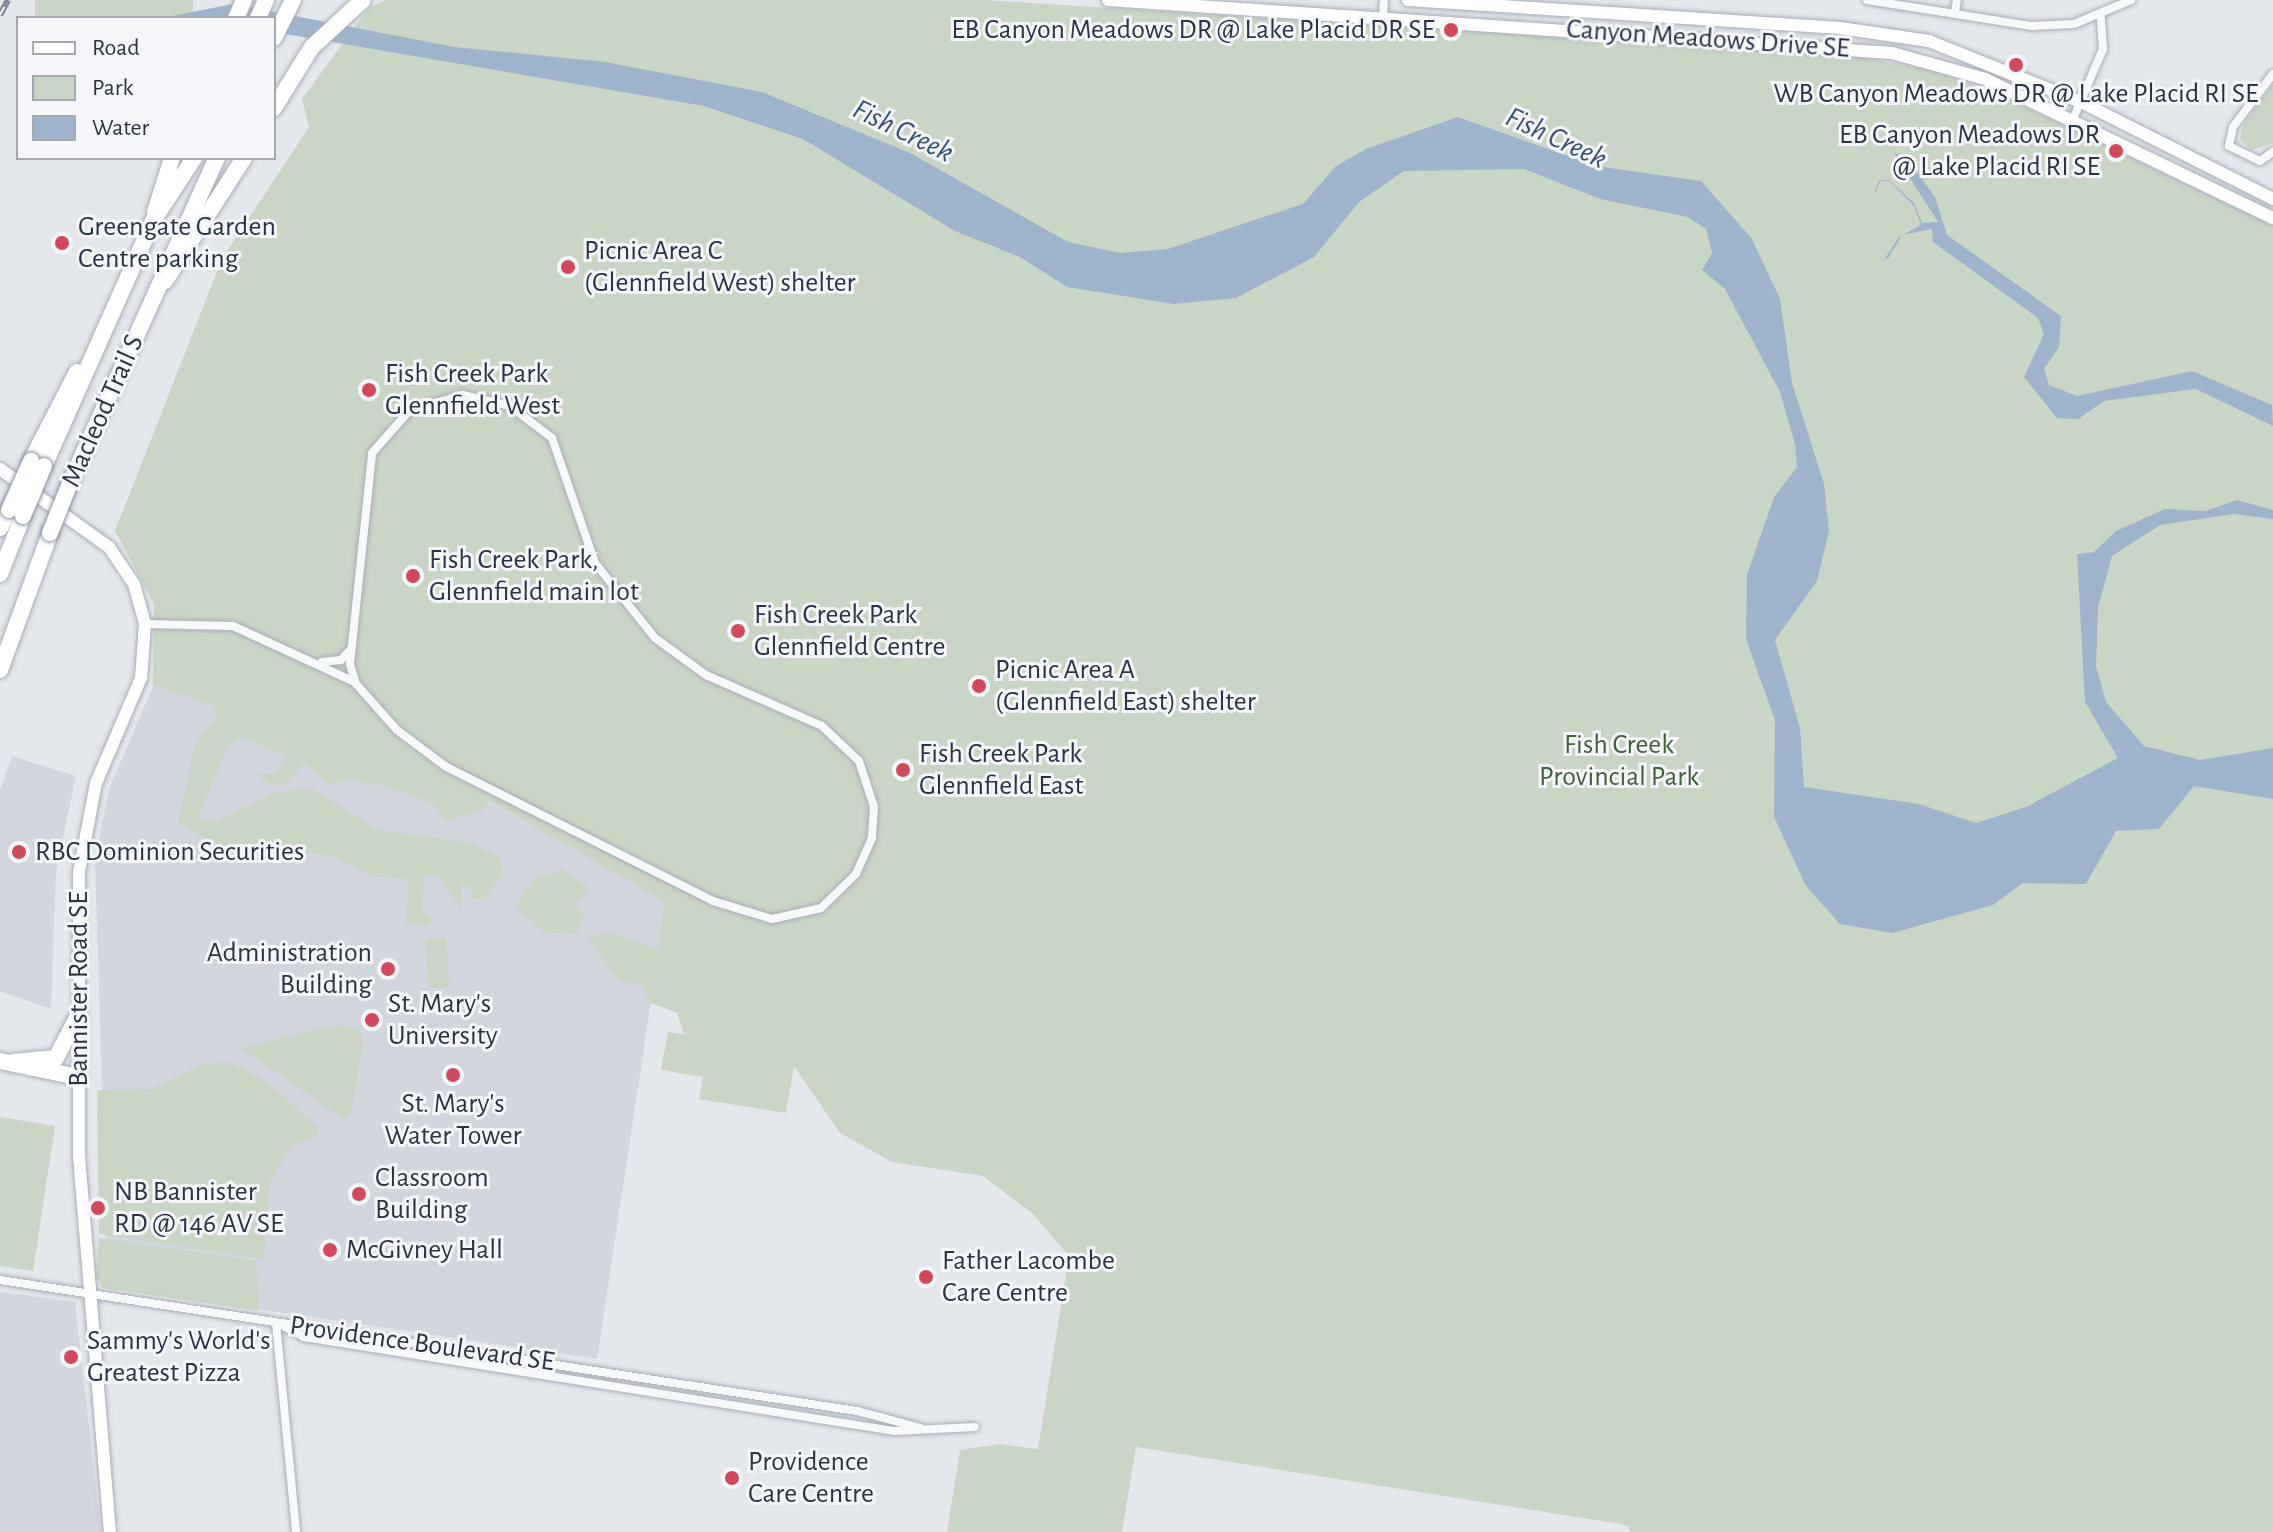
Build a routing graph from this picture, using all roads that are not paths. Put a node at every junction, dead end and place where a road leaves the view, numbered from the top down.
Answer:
1 (293, 0) edge
2 (363, 0) edge
3 (1108, 0) edge
4 (1384, 0) edge
5 (1408, 0) edge
6 (1867, 0) edge
7 (1957, 0) edge
8 (2131, 0) edge
9 (1955, 12) junction
10 (1383, 17) junction
11 (2101, 17) junction
12 (276, 34) edge
13 (2273, 74) edge
14 (2081, 102) junction
15 (276, 104) edge
16 (2073, 119) junction
17 (2273, 152) edge
18 (171, 160) edge
19 (193, 160) edge
20 (216, 160) edge
21 (243, 160) edge
22 (2273, 199) edge
23 (2273, 218) edge
24 (153, 221) junction
25 (158, 288) junction
26 (0, 469) edge
27 (0, 478) edge
28 (44, 500) junction
29 (16, 513) junction
30 (0, 528) edge
31 (0, 574) edge
32 (145, 624) junction
33 (353, 641) junction
34 (313, 661) junction
35 (0, 670) edge
36 (356, 684) junction
37 (79, 1014) junction
38 (6, 1062) edge
39 (78, 1077) junction
40 (0, 1280) edge
41 (86, 1295) junction
42 (276, 1323) junction
43 (975, 1427) dead end
44 (921, 1428) junction
45 (110, 1532) edge
46 (296, 1532) edge

1 - 12 highway
2 - 15 highway
3 - 10 main road, Canyon Meadows Drive SE
4 - 10 street
5 - 14 main road, Canyon Meadows Drive SE
6 - 9 street
7 - 9 street
8 - 11 street
9 - 11 street
10 - 16 main road, Canyon Meadows Drive SE
11 - 14 street
13 - 17 street
14 - 16 street
14 - 22 main road, Canyon Meadows Drive SE
16 - 23 main road, Canyon Meadows Drive SE
18 - 24 highway
19 - 24 highway, Macleod Trail S
20 - 25 highway, Macleod Trail S
21 - 25 highway
24 - 29 highway, Macleod Trail S, bridge
25 - 35 highway, Macleod Trail S, bridge
26 - 28 main road
27 - 28 main road
28 - 32 main road, Bannister Road SE
29 - 30 highway
29 - 31 highway, Macleod Trail S
32 - 34 street
32 - 37 main road, Bannister Road SE
33 - 34 street
33 - 36 street
33 - 36 street
34 - 36 street
37 - 38 highway
37 - 39 main road, Bannister Road SE
38 - 39 highway
39 - 41 main road, Bannister Road SE
40 - 41 street
41 - 42 street
41 - 45 main road, Bannister Road SE
42 - 44 street, Providence Boulevard SE
42 - 44 street, Providence Boulevard SE
42 - 46 street
43 - 44 street, Providence Boulevard SE

